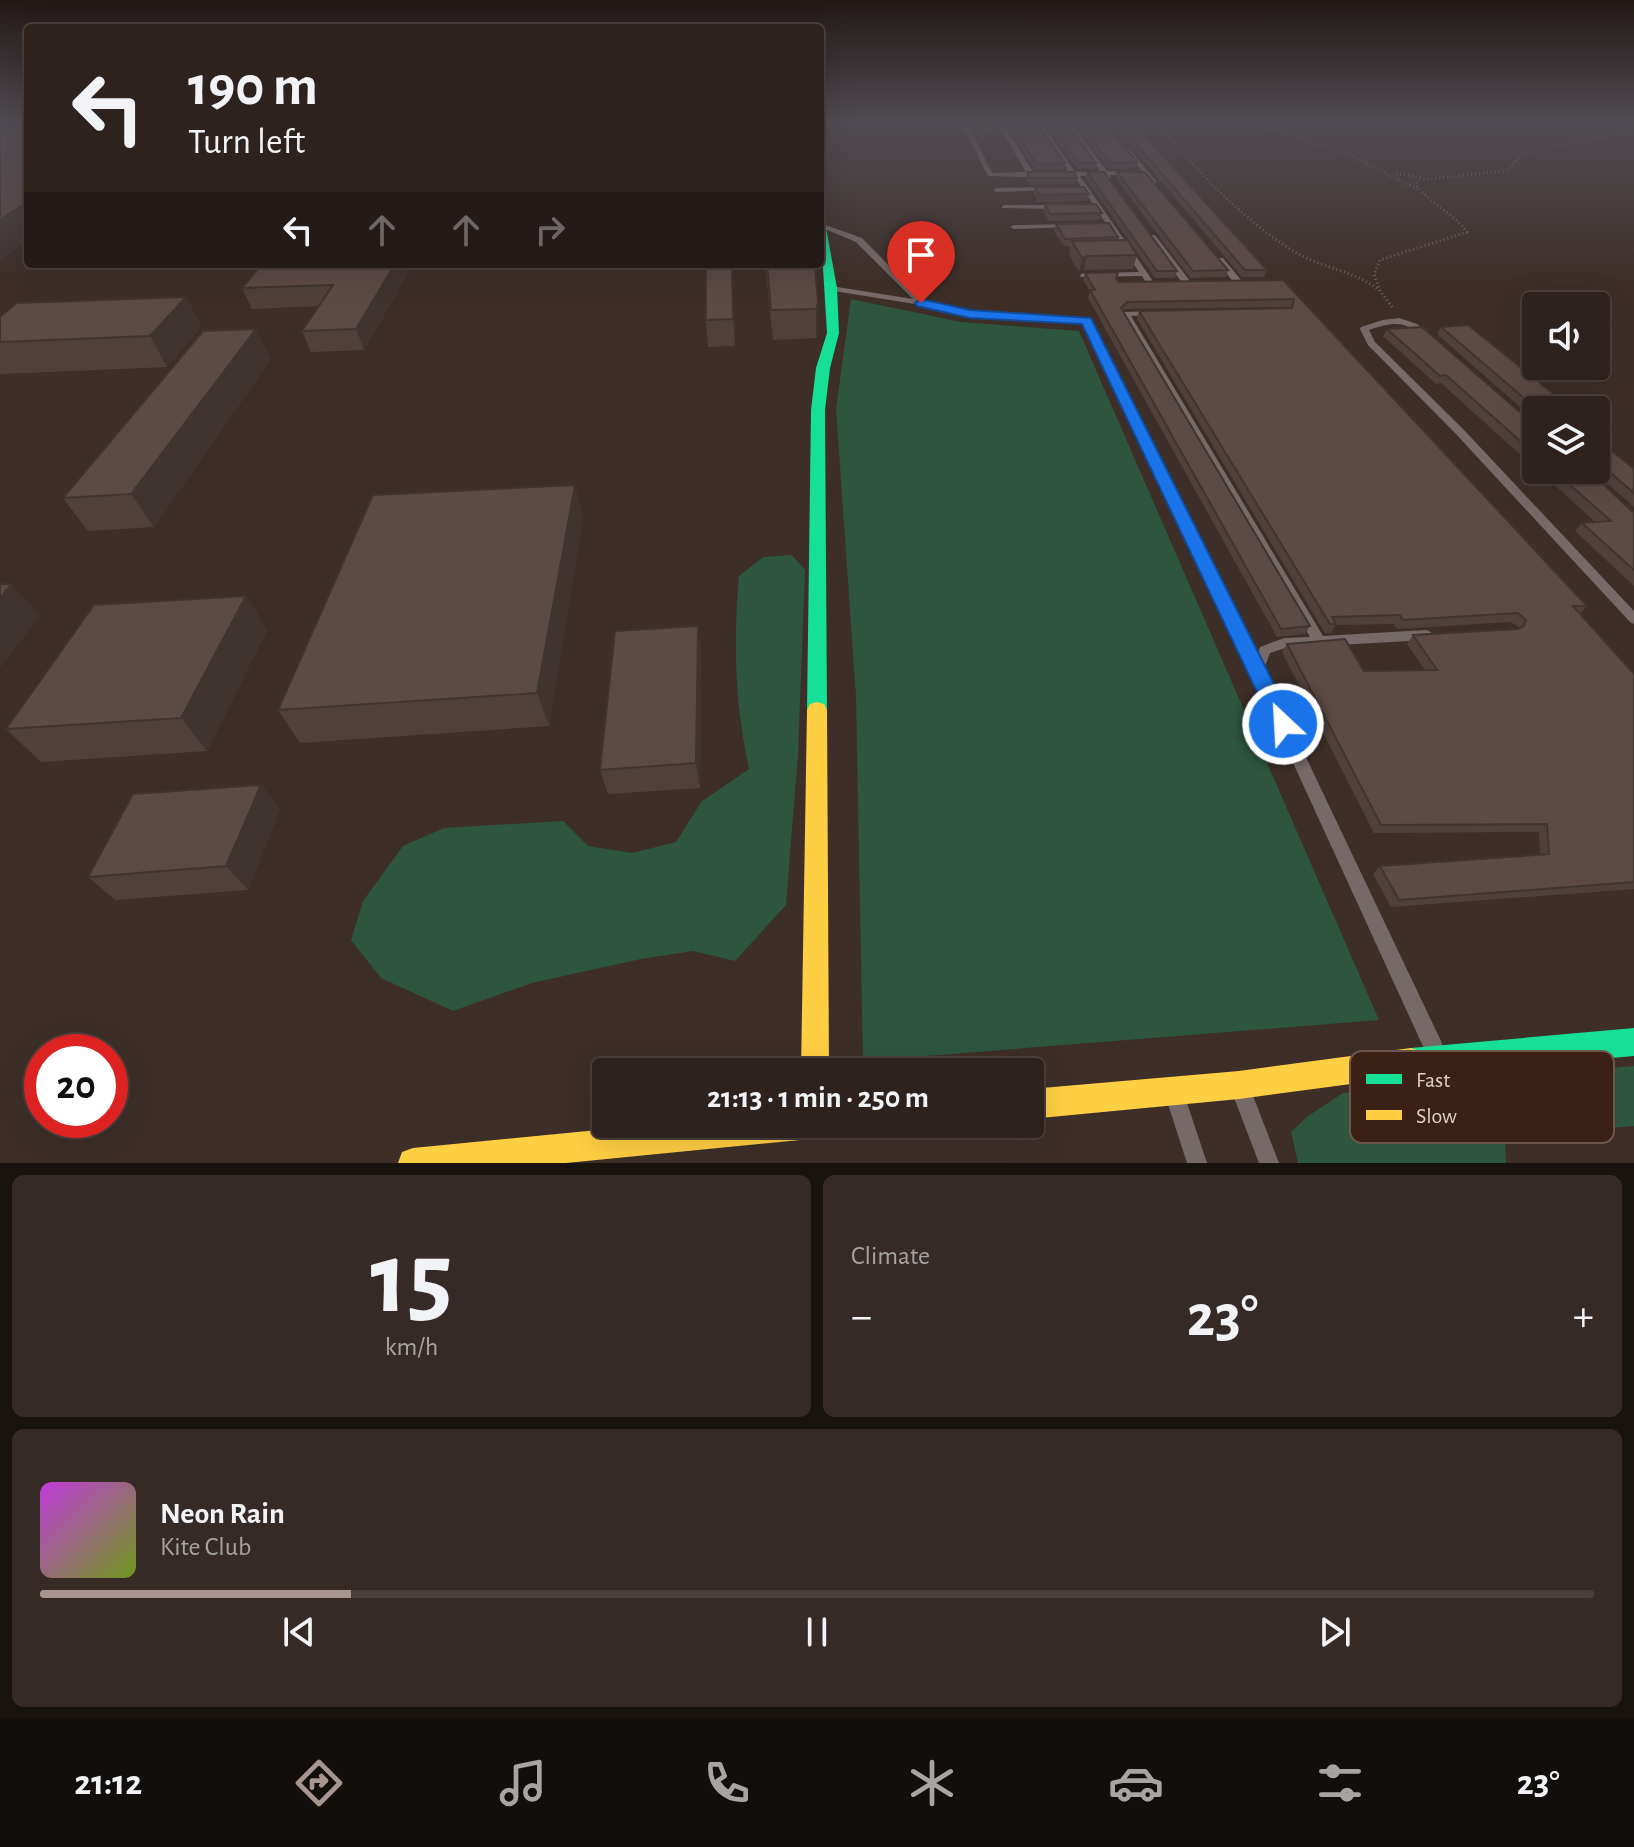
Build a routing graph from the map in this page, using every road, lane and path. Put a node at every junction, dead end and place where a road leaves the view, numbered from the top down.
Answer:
1 (1077, 176) edge
2 (1107, 176) edge
3 (1150, 176) edge
4 (1206, 176) edge
5 (1395, 176) edge
6 (1425, 176) edge
7 (1440, 176) edge
8 (1431, 177) junction
9 (1157, 185) edge
10 (1114, 186) edge
11 (1056, 189) edge
12 (1071, 189) edge
13 (1086, 189) junction
14 (996, 190) dead end
15 (1419, 190) junction
16 (1067, 206) edge
17 (1082, 206) edge
18 (1098, 206) junction
19 (1004, 207) dead end
20 (824, 225) edge
21 (1097, 225) edge
22 (1111, 225) junction
23 (1083, 226) edge
24 (1014, 227) dead end
25 (1150, 235) edge
26 (824, 243) edge
27 (1112, 249) edge
28 (1127, 249) junction
29 (1218, 258) edge
30 (1144, 274) junction
31 (1084, 275) edge
32 (1238, 282) junction
33 (1250, 282) edge
34 (1175, 283) edge
35 (1187, 283) junction
36 (1200, 283) edge
37 (1225, 283) edge
38 (1120, 284) edge
39 (1151, 284) junction
40 (1163, 284) edge
41 (831, 288) junction
42 (1380, 291) junction
43 (921, 303) junction
44 (1170, 313) edge
45 (1402, 320) junction
46 (1437, 343) edge
47 (1634, 619) edge
48 (1437, 635) edge
49 (1319, 641) junction
50 (1257, 669) junction
51 (1634, 1042) edge
52 (1435, 1051) edge
53 (1524, 1051) edge
54 (815, 1058) edge
55 (1350, 1070) edge
56 (1239, 1085) junction
57 (1173, 1091) junction
58 (1044, 1103) edge
59 (668, 1138) edge
60 (413, 1163) edge
61 (1197, 1163) edge
62 (1269, 1163) edge

1 - 13 lane
2 - 10 lane
3 - 9 lane
4 - 42 path
5 - 15 path
6 - 8 path
7 - 8 path
8 - 15 path
11 - 14 lane
12 - 13 lane
13 - 18 lane
15 - 42 path
16 - 19 lane
17 - 18 lane
18 - 22 lane
20 - 43 lane
21 - 22 lane
22 - 28 lane
23 - 24 lane
25 - 35 lane
26 - 41 street
27 - 28 lane
28 - 30 lane
29 - 32 lane
30 - 31 lane
30 - 39 lane
32 - 33 lane
32 - 37 lane
34 - 35 lane
35 - 36 lane
38 - 39 lane
39 - 40 lane
41 - 43 lane
41 - 54 street
42 - 45 path
43 - 50 lane
44 - 49 lane
45 - 46 lane
45 - 47 lane
48 - 49 lane
49 - 50 lane
50 - 52 lane
51 - 53 street
55 - 56 street
56 - 57 street
56 - 62 lane
57 - 58 street
57 - 61 lane
59 - 60 street

